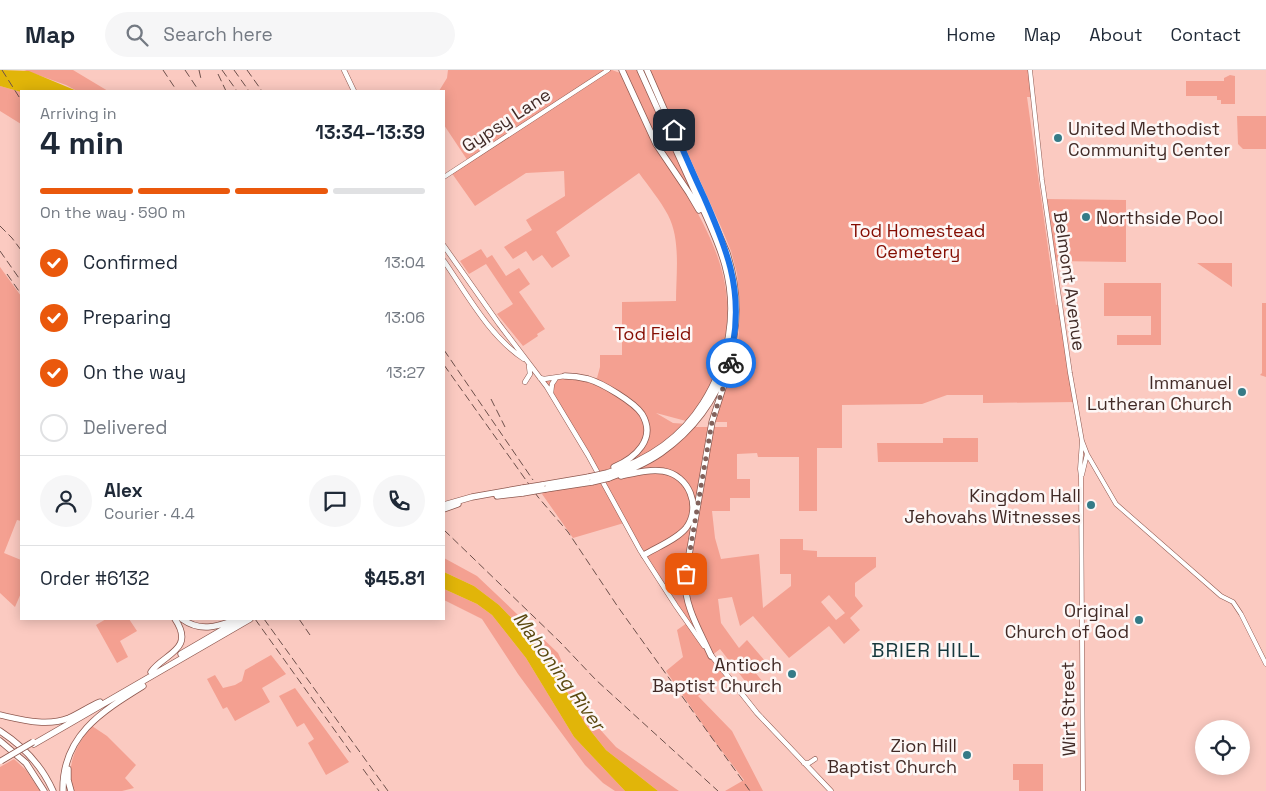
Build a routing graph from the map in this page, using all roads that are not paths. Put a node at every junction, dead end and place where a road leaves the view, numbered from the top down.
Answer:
1 (344, 70) edge
2 (608, 70) edge
3 (622, 70) edge
4 (640, 70) edge
5 (647, 70) edge
6 (1030, 70) edge
7 (354, 90) edge
8 (445, 176) edge
9 (715, 236) junction
10 (445, 247) edge
11 (445, 262) edge
12 (733, 344) junction
13 (525, 359) junction
14 (529, 364) junction
15 (565, 376) joint
16 (558, 377) junction
17 (540, 378) junction
18 (525, 382) dead end
19 (551, 394) junction
20 (1082, 440) junction
21 (1087, 454) junction
22 (607, 473) junction
23 (1081, 477) junction
24 (500, 494) junction
25 (445, 505) edge
26 (445, 509) edge
27 (644, 555) junction
28 (175, 620) edge
29 (184, 620) edge
30 (239, 620) edge
31 (194, 652) junction
32 (711, 656) junction
33 (1266, 664) edge
34 (151, 672) junction
35 (95, 706) junction
36 (0, 715) edge
37 (74, 718) junction
38 (85, 730) junction
39 (0, 732) edge
40 (0, 741) edge
41 (0, 745) edge
42 (815, 759) dead end
43 (2, 762) edge
44 (804, 763) junction
45 (42, 791) edge
46 (53, 791) edge
47 (63, 791) edge
48 (71, 791) edge
49 (831, 791) edge
50 (1083, 791) edge

1 - 7 main road
2 - 8 main road, Gypsy Lane
3 - 9 highway
4 - 9 highway
5 - 12 highway
6 - 20 main road, Belmont Avenue
9 - 22 highway
10 - 13 main road
11 - 13 main road
12 - 22 highway
12 - 32 highway
13 - 14 main road
14 - 17 main road
14 - 18 main road
15 - 16 main road
15 - 22 highway
16 - 17 main road
16 - 19 main road
17 - 19 main road
19 - 27 main road
20 - 21 main road, Belmont Avenue
20 - 23 main road, Wirt Street
21 - 23 main road, Wirt Street
21 - 33 main road, Belmont Avenue
22 - 24 highway, bridge
22 - 27 highway
23 - 50 main road, Wirt Street
24 - 25 highway
24 - 26 highway
27 - 32 main road
28 - 34 highway
29 - 30 highway
30 - 31 highway
30 - 34 highway
31 - 35 highway
31 - 38 highway
32 - 44 main road
34 - 35 highway
35 - 37 highway
36 - 37 highway
37 - 43 highway, bridge
38 - 47 highway
38 - 48 highway
39 - 46 highway
40 - 45 highway
41 - 45 highway
42 - 44 main road
44 - 49 main road

